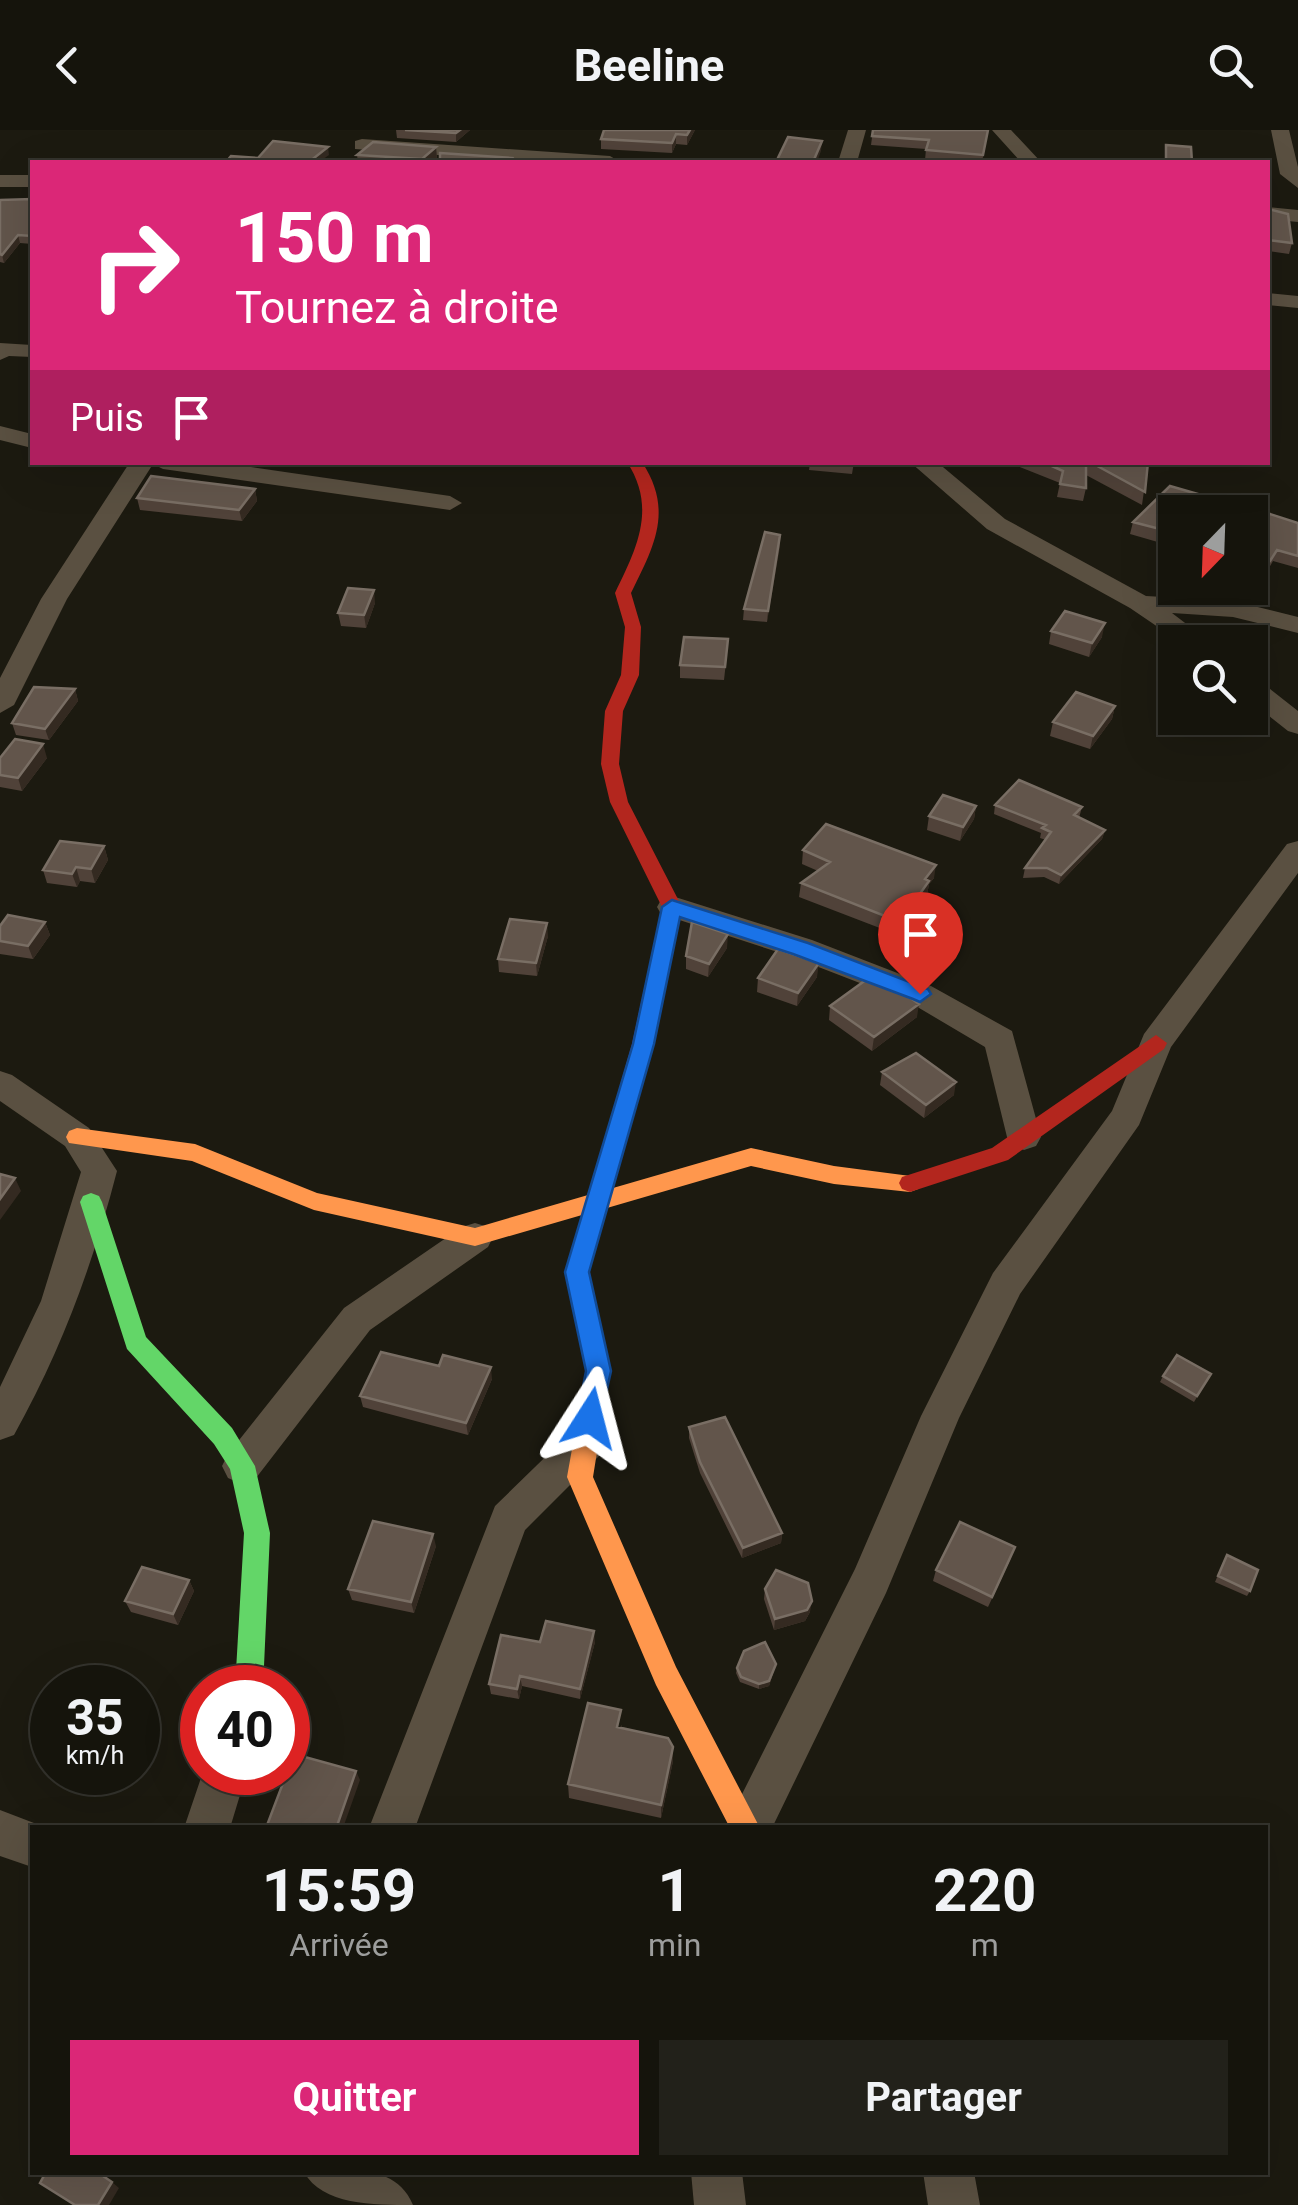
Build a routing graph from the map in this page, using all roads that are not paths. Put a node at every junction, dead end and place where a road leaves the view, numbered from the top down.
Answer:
1 (377, 130) edge
2 (857, 130) edge
3 (1280, 130) edge
4 (997, 135) edge
5 (362, 145) junction
6 (563, 155) edge
7 (346, 160) edge
8 (597, 160) edge
9 (849, 160) edge
10 (1029, 160) edge
11 (0, 180) edge
12 (30, 181) edge
13 (1298, 182) edge
14 (1270, 213) edge
15 (1298, 216) edge
16 (1270, 299) edge
17 (1298, 302) edge
18 (30, 351) edge
19 (0, 353) edge
20 (0, 433) edge
21 (30, 440) edge
22 (140, 465) edge
23 (184, 465) edge
24 (636, 465) edge
25 (926, 465) edge
26 (450, 503) dead end
27 (1139, 602) junction
28 (1172, 625) edge
29 (1298, 625) edge
30 (1268, 700) edge
31 (0, 705) edge
32 (1294, 718) edge
33 (1298, 852) edge
34 (672, 907) junction
35 (1156, 1043) junction
36 (0, 1084) edge
37 (77, 1137) junction
38 (1024, 1137) junction
39 (598, 1201) junction
40 (91, 1202) junction
41 (476, 1236) junction
42 (0, 1423) edge
43 (586, 1444) junction
44 (242, 1466) junction
45 (250, 1665) edge
46 (218, 1795) edge
47 (208, 1825) edge
48 (393, 1825) edge
49 (745, 1825) edge
50 (748, 1825) edge
51 (0, 1832) edge
52 (30, 1843) edge
53 (334, 2175) edge
54 (716, 2175) edge
55 (949, 2175) edge
56 (387, 2205) edge
57 (720, 2205) edge
58 (954, 2205) edge

1 - 5 street
2 - 9 street
3 - 13 street
4 - 10 street
5 - 6 street
5 - 7 street
6 - 8 street
11 - 12 street
14 - 15 street
16 - 17 street
18 - 19 street
20 - 21 street
22 - 31 street
23 - 26 street
24 - 34 street
25 - 27 street
27 - 28 street
27 - 29 street
30 - 32 street
33 - 35 street
34 - 38 street
34 - 39 street
35 - 38 street
35 - 50 street
36 - 37 street
37 - 40 street
37 - 41 street
38 - 39 street
39 - 41 street
39 - 43 street
40 - 42 street
40 - 44 street
41 - 44 street
43 - 48 street
43 - 49 street
44 - 45 street
46 - 47 street
51 - 52 street
53 - 56 street
54 - 57 street
55 - 58 street

